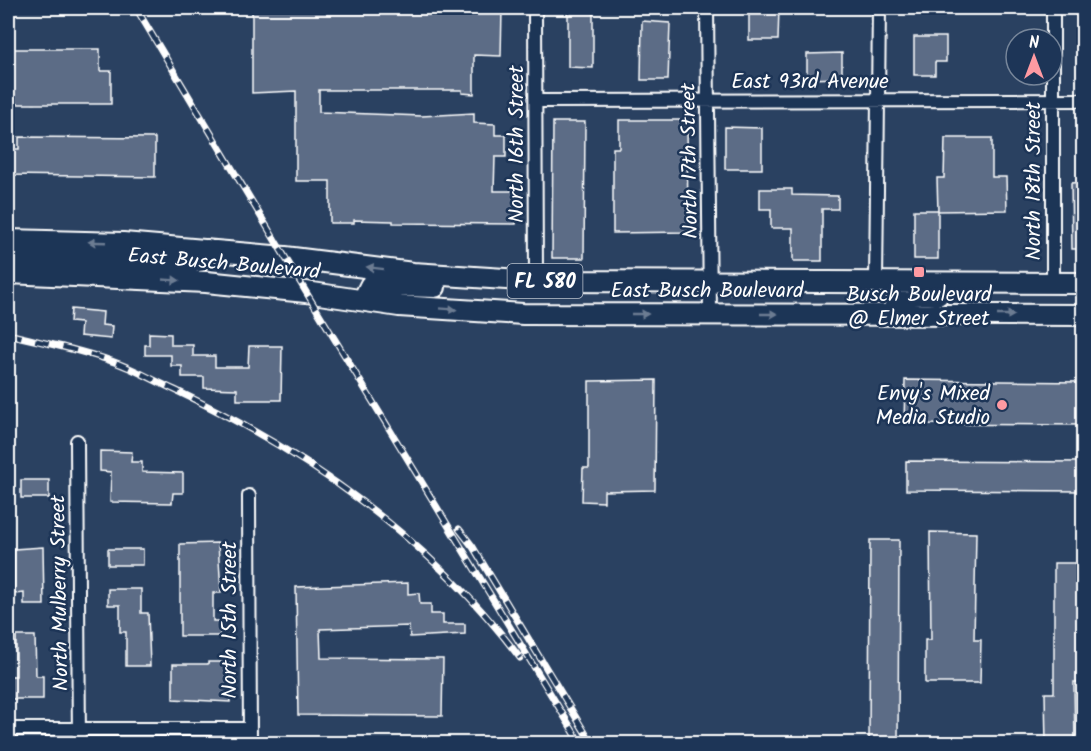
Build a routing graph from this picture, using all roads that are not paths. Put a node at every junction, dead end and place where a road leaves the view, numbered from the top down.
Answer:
1 (535, 8) edge
2 (707, 8) edge
3 (879, 8) edge
4 (1053, 8) edge
5 (708, 100) junction
6 (1053, 100) junction
7 (1083, 100) edge
8 (536, 101) junction
9 (879, 101) junction
10 (8, 240) edge
11 (208, 250) junction
12 (8, 263) edge
13 (8, 273) edge
14 (497, 278) junction
15 (536, 281) junction
16 (710, 282) junction
17 (876, 282) junction
18 (1053, 282) junction
19 (1083, 283) edge
20 (363, 300) junction
21 (710, 314) junction
22 (892, 314) junction
23 (1083, 315) edge
24 (76, 441) dead end
25 (249, 496) dead end
26 (8, 729) edge
27 (79, 729) junction
28 (249, 729) junction
29 (79, 744) edge
30 (250, 744) edge

1 - 8 street, North 16th Street
2 - 5 street, North 17th Street
3 - 9 street
4 - 6 street, North 18th Street
5 - 8 street, East 93rd Avenue
5 - 9 street, East 93rd Avenue
5 - 16 street, North 17th Street
6 - 7 street, East 93rd Avenue
6 - 9 street, East 93rd Avenue
6 - 18 street, North 18th Street
8 - 15 street, North 16th Street
9 - 17 street
11 -> 10 main road, East Busch Boulevard / FL 580
11 - 12 main road
14 -> 11 main road, East Busch Boulevard / FL 580
13 -> 20 main road, East Busch Boulevard / FL 580
14 - 15 main road, East Busch Boulevard / FL 580
14 - 20 main road
15 - 16 main road, East Busch Boulevard / FL 580
16 - 17 main road, East Busch Boulevard / FL 580
16 - 21 street, North 17th Street
17 - 18 main road, East Busch Boulevard / FL 580
18 - 19 main road, East Busch Boulevard / FL 580
18 - 22 main road
20 -> 21 main road, East Busch Boulevard / FL 580
21 -> 22 main road, East Busch Boulevard / FL 580
22 -> 23 main road, East Busch Boulevard / FL 580
24 - 27 street, North Mulberry Street
25 - 28 street, North 15th Street
26 - 27 street
27 - 28 street
27 - 29 street, North Mulberry Street
28 - 30 street, North 15th Street

